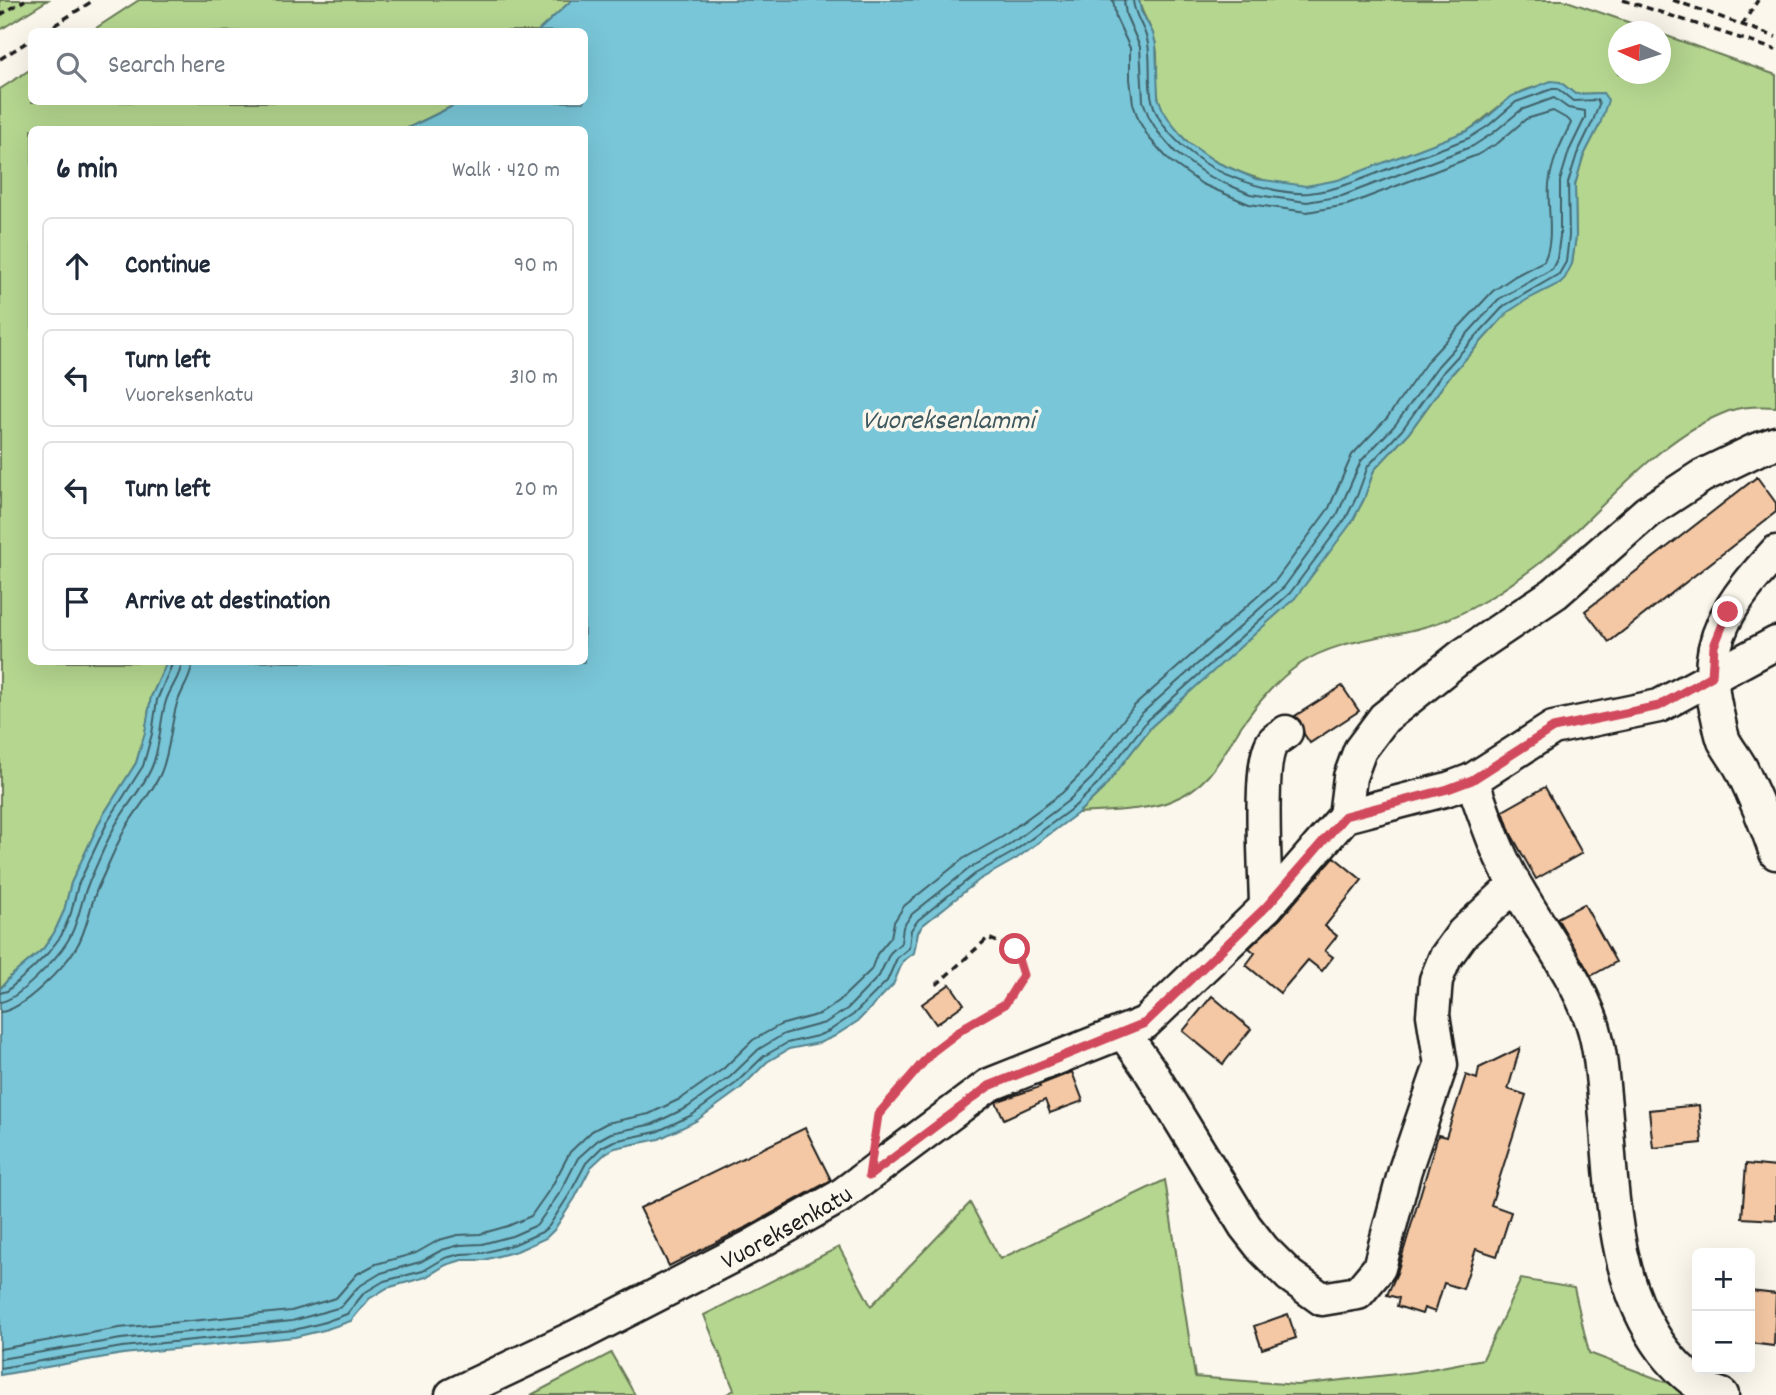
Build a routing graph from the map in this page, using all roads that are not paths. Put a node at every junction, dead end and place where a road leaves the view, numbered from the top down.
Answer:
1 (1776, 443) edge
2 (1776, 552) edge
3 (1776, 643) edge
4 (1712, 676) junction
5 (1286, 732) dead end
6 (1740, 767) junction
7 (1472, 780) junction
8 (1776, 792) edge
9 (1345, 816) junction
10 (1776, 853) edge
11 (1515, 885) junction
12 (1266, 907) junction
13 (1123, 1032) junction
14 (452, 1395) edge
15 (1722, 1395) edge

1 - 9 street
2 - 4 street
3 - 4 street
4 - 6 street
4 - 7 street
5 - 12 street
6 - 8 street
6 - 10 street
7 - 9 street
7 - 11 street
9 - 12 street, Vuoreksenkatu
11 - 13 street
11 - 15 street
12 - 13 street, Vuoreksenkatu
13 - 14 street, Vuoreksenkatu

